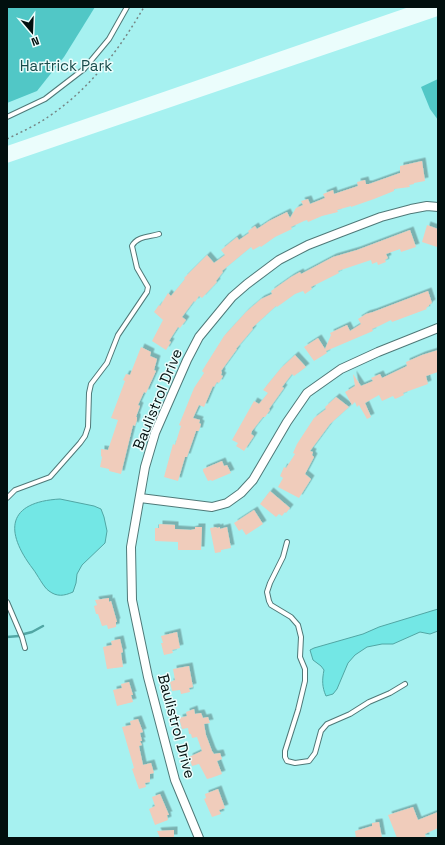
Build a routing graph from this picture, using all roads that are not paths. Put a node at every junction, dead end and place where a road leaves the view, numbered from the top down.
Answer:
1 (127, 7) edge
2 (7, 117) edge
3 (438, 207) edge
4 (159, 234) dead end
5 (438, 328) edge
6 (7, 498) edge
7 (140, 498) junction
8 (287, 542) dead end
9 (7, 602) edge
10 (24, 648) dead end
11 (405, 684) dead end
12 (199, 838) edge

1 - 2 lane
3 - 7 street, Baulistrol Drive
4 - 6 lane
5 - 7 street
7 - 12 street, Baulistrol Drive
8 - 11 lane
9 - 10 lane

